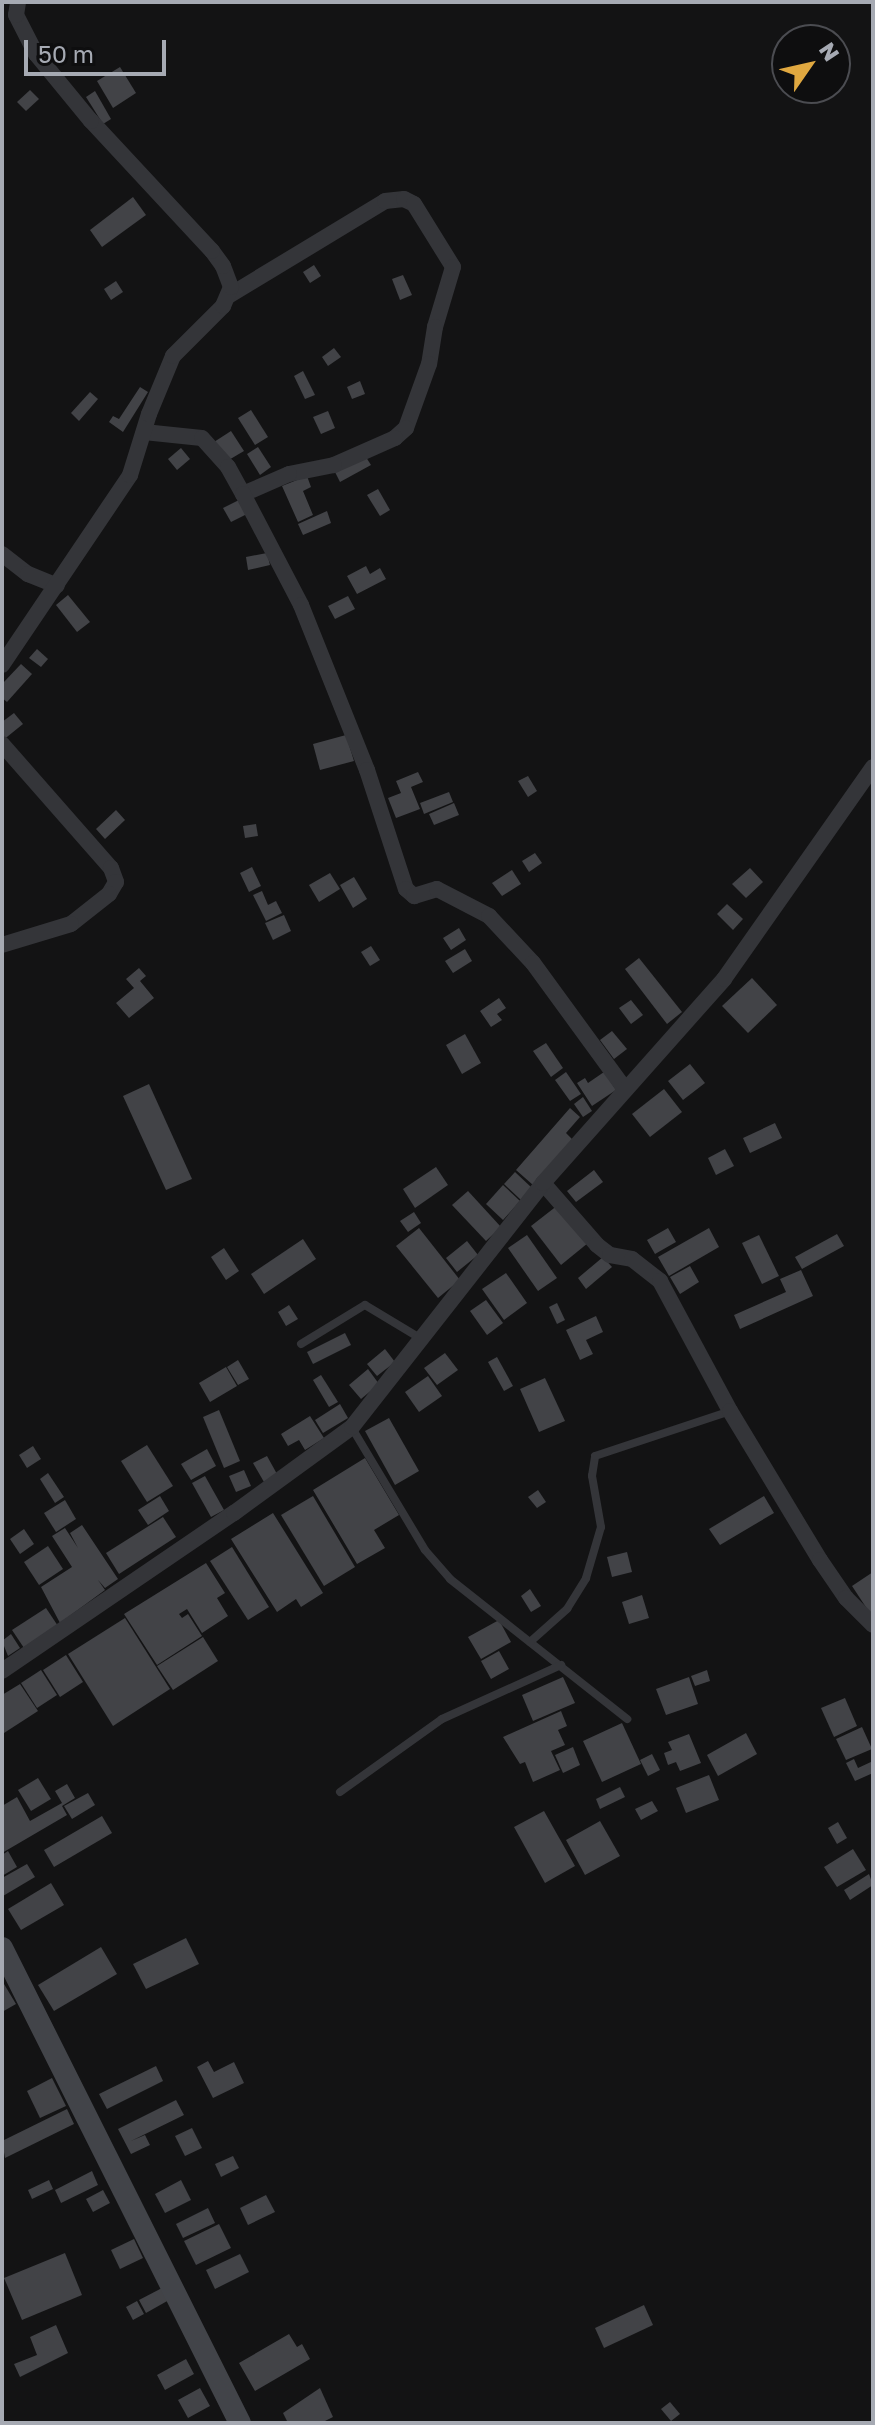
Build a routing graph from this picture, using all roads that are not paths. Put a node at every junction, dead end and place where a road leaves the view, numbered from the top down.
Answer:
1 (18, 2) edge
2 (230, 295) junction
3 (144, 432) junction
4 (243, 494) junction
5 (2, 554) edge
6 (57, 586) junction
7 (2, 665) edge
8 (2, 744) edge
9 (873, 767) edge
10 (2, 945) edge
11 (625, 1089) junction
12 (543, 1183) junction
13 (420, 1338) junction
14 (301, 1344) dead end
15 (730, 1411) junction
16 (352, 1427) junction
17 (873, 1625) edge
18 (530, 1642) junction
19 (561, 1665) junction
20 (2, 1671) edge
21 (627, 1719) dead end
22 (340, 1792) dead end
23 (2, 1948) edge
24 (240, 2423) edge

1 - 2 street
2 - 3 street
2 - 4 street
3 - 4 street
3 - 6 street
4 - 11 street
5 - 6 street
6 - 7 street
8 - 10 street
9 - 11 street
11 - 12 street
12 - 13 street
12 - 15 street
13 - 14 lane
13 - 16 street
15 - 17 street
15 - 18 lane
16 - 18 lane
16 - 20 street
18 - 19 lane
19 - 21 lane
19 - 22 lane
23 - 24 main road

